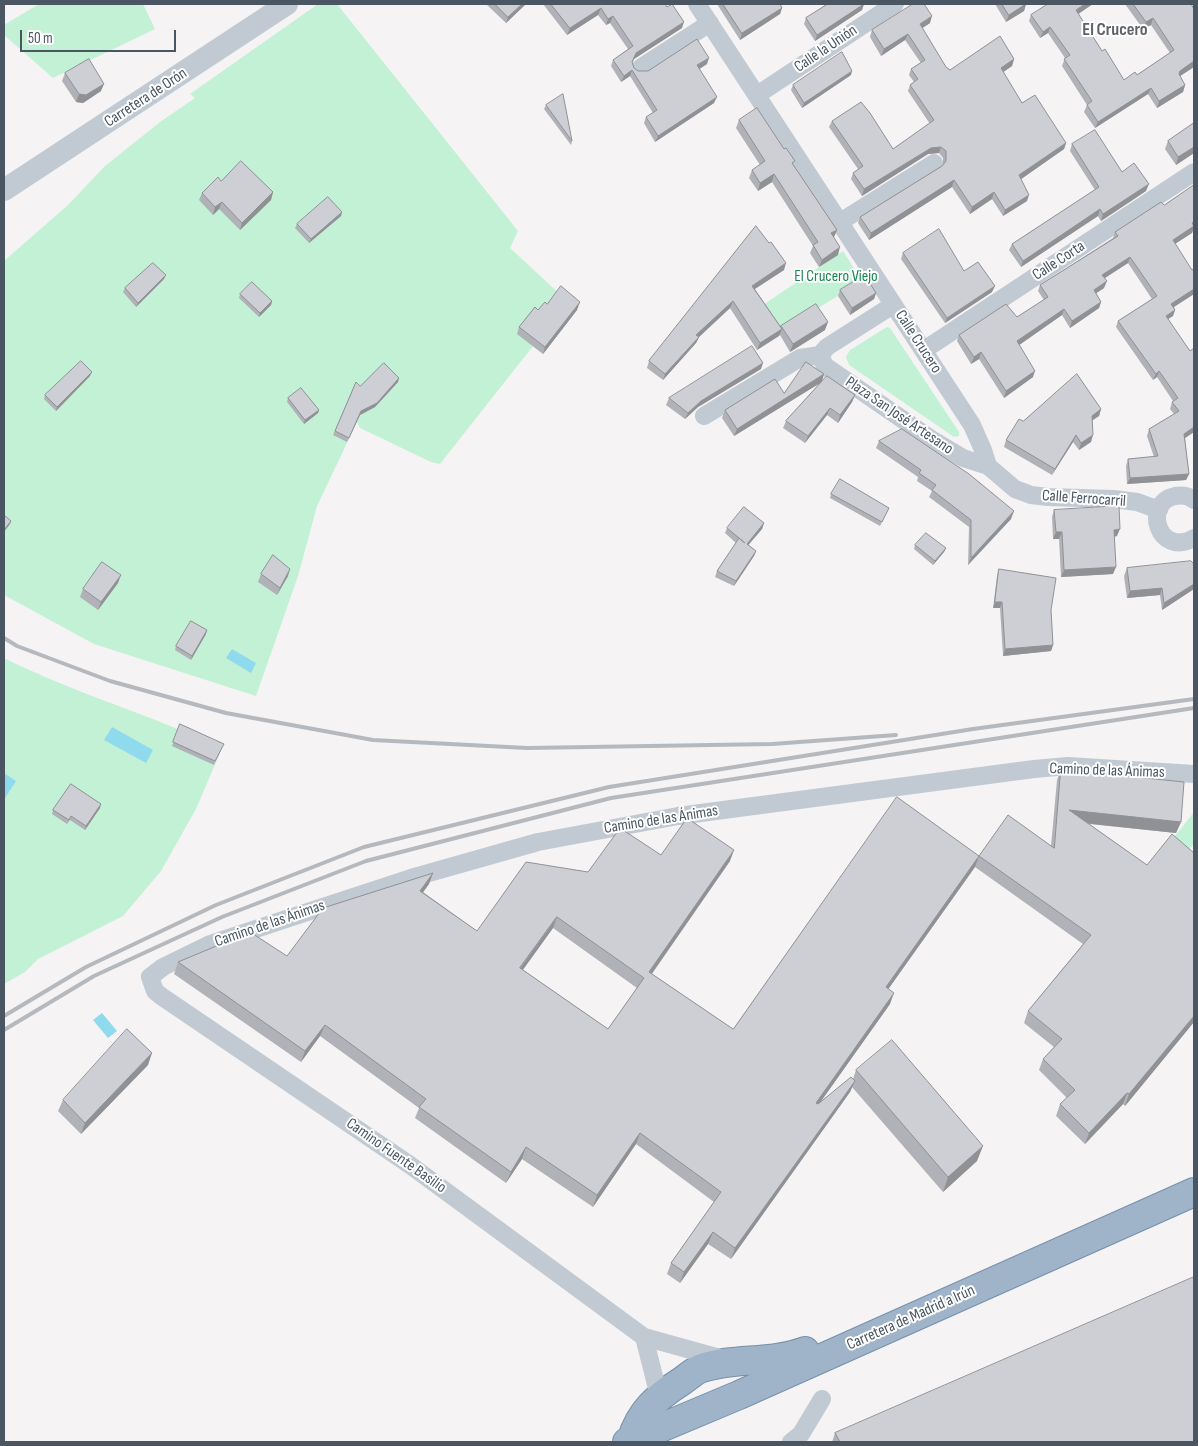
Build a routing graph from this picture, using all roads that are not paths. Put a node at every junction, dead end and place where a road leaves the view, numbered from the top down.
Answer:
1 (287, 4) edge
2 (697, 4) edge
3 (895, 4) edge
4 (710, 24) junction
5 (640, 68) dead end
6 (757, 95) junction
7 (934, 163) dead end
8 (1194, 172) edge
9 (4, 190) edge
10 (840, 222) junction
11 (893, 305) junction
12 (924, 350) junction
13 (820, 355) junction
14 (704, 416) dead end
15 (988, 466) junction
16 (1193, 499) edge
17 (1159, 510) junction
18 (1192, 544) edge
19 (1194, 774) edge
20 (150, 977) joint
21 (1194, 1192) edge
22 (1194, 1211) edge
23 (959, 1296) junction
24 (644, 1337) junction
25 (735, 1362) junction
26 (659, 1396) junction
27 (822, 1399) dead end
28 (798, 1439) edge
29 (629, 1441) edge
30 (668, 1442) edge

1 - 9 street, Carretera de Orón
2 - 4 street, Calle Crucero
3 - 6 street, Calle la Unión
4 - 5 street
4 - 6 street, Calle Crucero
6 - 10 street, Calle Crucero
7 - 10 street
8 - 12 street, Calle Corta
10 - 11 street, Calle Crucero
11 - 12 street, Calle Crucero
11 - 13 street
12 - 15 street, Calle Crucero
13 - 14 street
13 - 15 street, Plaza San José Artesano
15 - 17 street, Calle Ferrocarril
16 - 17 street
17 - 18 street
19 - 20 street, Camino de las Ánimas
20 - 24 street, Camino Fuente Basilio
21 - 23 highway, Carretera de Madrid a Irún
22 - 30 highway, Carretera de Madrid a Irún
23 - 25 highway
23 - 29 highway, Carretera de Madrid a Irún
24 - 25 street, Camino Fuente Basilio
24 - 26 street
25 - 26 highway
26 - 29 highway
27 - 28 street

